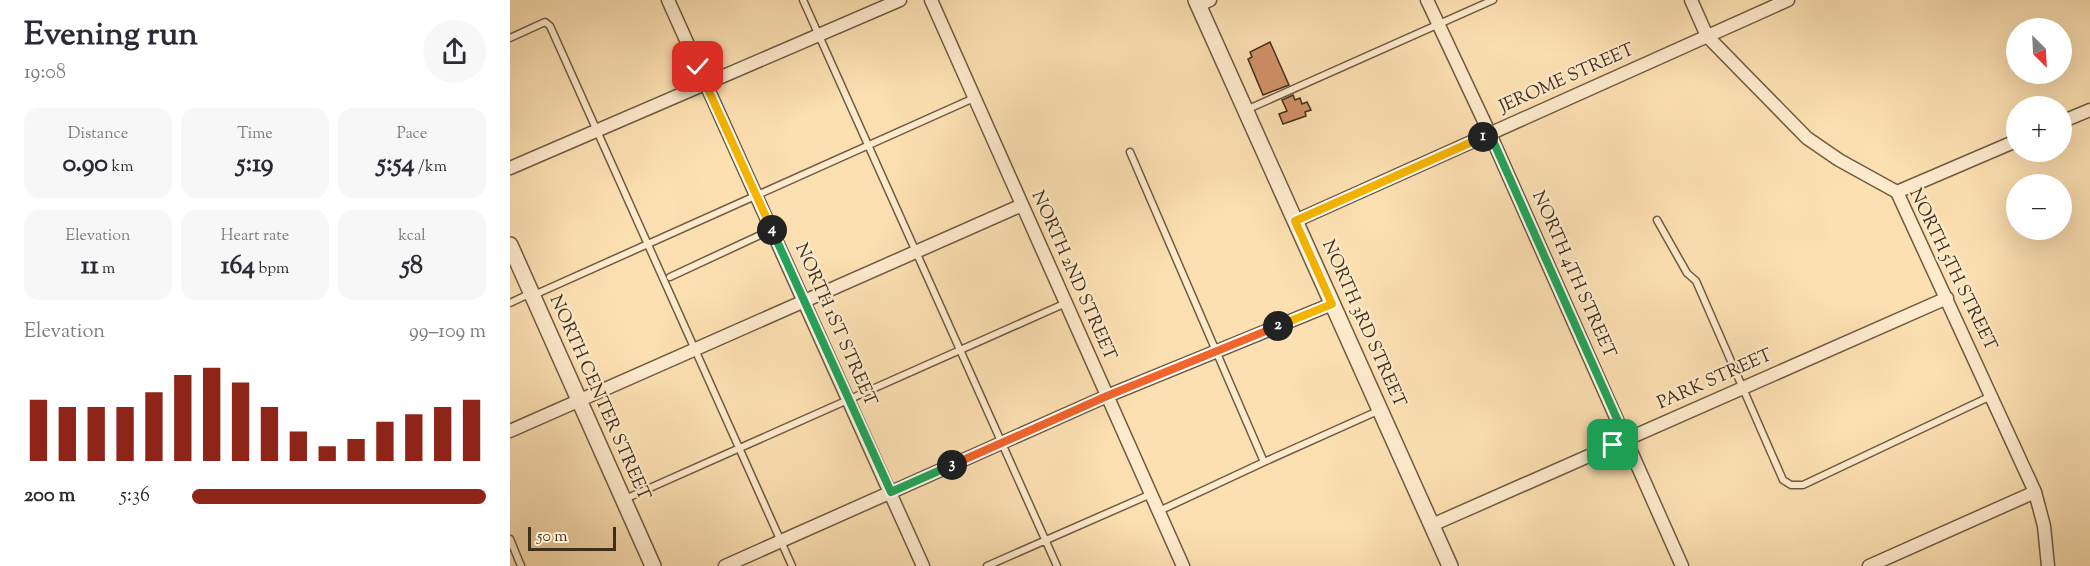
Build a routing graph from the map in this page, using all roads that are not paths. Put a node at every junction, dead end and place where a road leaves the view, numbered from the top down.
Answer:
1 (668, 0) edge
2 (803, 0) edge
3 (900, 0) edge
4 (931, 0) edge
5 (1427, 0) edge
6 (1493, 0) edge
7 (1691, 0) edge
8 (1788, 0) edge
9 (1202, 2) edge
10 (1438, 24) junction
11 (819, 35) junction
12 (1707, 36) junction
13 (510, 38) edge
14 (706, 84) junction
15 (974, 98) junction
16 (2090, 110) edge
17 (1246, 111) junction
18 (2072, 117) edge
19 (596, 131) junction
20 (1490, 134) junction
21 (868, 145) junction
22 (2006, 145) edge
23 (1130, 152) dead end
24 (510, 168) edge
25 (1897, 192) junction
26 (756, 195) junction
27 (1022, 205) junction
28 (1657, 220) dead end
29 (1295, 221) junction
30 (772, 230) junction
31 (647, 244) junction
32 (510, 245) edge
33 (916, 251) junction
34 (670, 278) dead end
35 (532, 295) junction
36 (1947, 298) junction
37 (804, 301) junction
38 (510, 303) edge
39 (1066, 303) junction
40 (1332, 304) junction
41 (694, 349) junction
42 (960, 350) junction
43 (1217, 351) junction
44 (1743, 387) junction
45 (1992, 395) junction
46 (1107, 396) junction
47 (849, 399) junction
48 (578, 400) junction
49 (1380, 410) junction
50 (510, 431) edge
51 (1626, 439) junction
52 (1001, 443) junction
53 (739, 448) junction
54 (1264, 462) junction
55 (891, 492) junction
56 (2035, 492) junction
57 (1151, 494) junction
58 (623, 500) junction
59 (1159, 511) junction
60 (1432, 525) junction
61 (510, 539) edge
62 (1045, 540) junction
63 (780, 541) junction
64 (521, 566) edge
65 (653, 566) edge
66 (725, 566) edge
67 (792, 566) edge
68 (923, 566) edge
69 (987, 566) edge
70 (1056, 566) edge
71 (1183, 566) edge
72 (1450, 566) edge
73 (1682, 566) edge
74 (1869, 566) edge
75 (2049, 566) edge

1 - 14 street, NORTH 1ST STREET
2 - 11 lane
3 - 11 street
4 - 15 street, NORTH 2ND STREET
5 - 10 street, NORTH 4TH STREET
6 - 10 lane
7 - 12 street, NORTH 5TH STREET
8 - 12 street, JEROME STREET
9 - 17 street, NORTH 3RD STREET
10 - 17 lane
10 - 20 street, NORTH 4TH STREET
11 - 14 street
11 - 21 lane
12 - 20 street, JEROME STREET
12 - 25 street, NORTH 5TH STREET
13 - 19 lane
14 - 19 street
14 - 26 street, NORTH 1ST STREET
15 - 21 lane
15 - 27 street, NORTH 2ND STREET
16 - 18 street
17 - 29 street, NORTH 3RD STREET
19 - 24 street
19 - 31 lane
20 - 29 street, JEROME STREET
20 - 51 street, NORTH 4TH STREET
21 - 26 lane
21 - 33 lane
22 - 25 street
23 - 43 lane
25 - 36 street, NORTH 5TH STREET
26 - 30 street, NORTH 1ST STREET
26 - 31 lane
27 - 33 street
27 - 39 street, NORTH 2ND STREET
28 - 44 lane
29 - 40 street, NORTH 3RD STREET
30 - 34 lane
30 - 37 street, NORTH 1ST STREET
31 - 35 lane
31 - 41 lane
32 - 35 street, NORTH CENTER STREET
33 - 37 street
33 - 42 lane
35 - 38 lane
35 - 48 street, NORTH CENTER STREET
36 - 44 street, PARK STREET
36 - 45 street, NORTH 5TH STREET
37 - 41 street
37 - 47 street, NORTH 1ST STREET
39 - 42 lane
39 - 46 street, NORTH 2ND STREET
40 - 43 street
40 - 49 street, NORTH 3RD STREET
41 - 48 street
41 - 53 lane
42 - 47 lane
42 - 52 lane
43 - 46 street
43 - 54 lane
44 - 45 lane
44 - 51 street, PARK STREET
45 - 56 street, NORTH 5TH STREET
46 - 52 street
46 - 57 street, NORTH 2ND STREET
47 - 53 lane
47 - 55 street, NORTH 1ST STREET
48 - 50 street
48 - 58 street, NORTH CENTER STREET
49 - 54 lane
49 - 60 street, NORTH 3RD STREET
51 - 60 street, PARK STREET
51 - 73 street, NORTH 4TH STREET
52 - 55 street
52 - 62 lane
53 - 58 lane
53 - 63 lane
54 - 59 lane
55 - 63 street
55 - 68 street, NORTH 1ST STREET
56 - 74 street
56 - 75 street, NORTH 5TH STREET
57 - 59 street, NORTH 2ND STREET
57 - 62 lane
58 - 65 street, NORTH CENTER STREET
59 - 71 street, NORTH 2ND STREET
60 - 72 street, NORTH 3RD STREET
61 - 64 lane
62 - 69 lane
62 - 70 lane
63 - 66 street
63 - 67 lane

